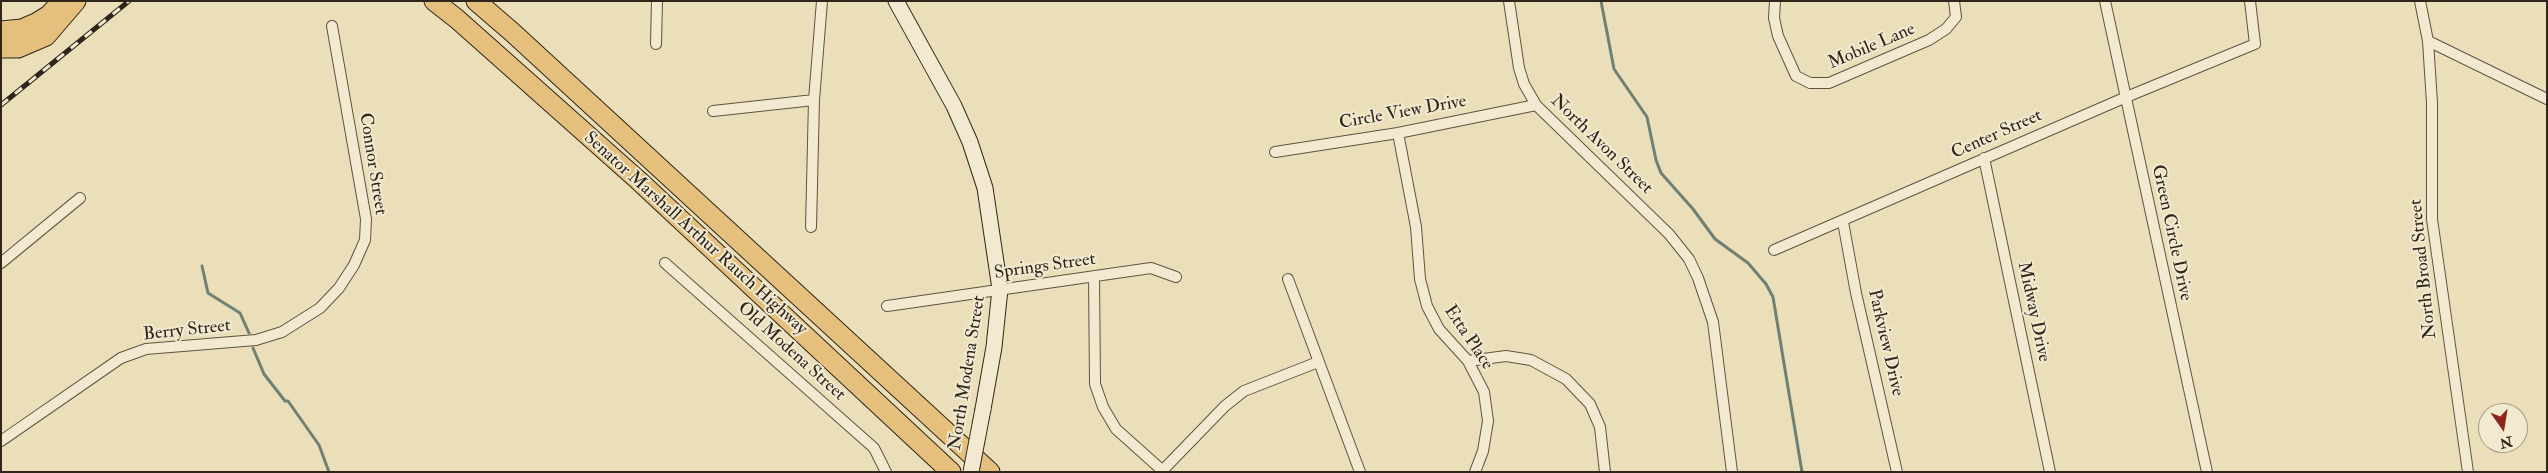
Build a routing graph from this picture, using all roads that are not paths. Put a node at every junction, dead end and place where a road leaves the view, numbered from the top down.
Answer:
1 (62, 1) edge
2 (76, 1) edge
3 (434, 1) edge
4 (476, 1) edge
5 (657, 1) edge
6 (822, 1) edge
7 (896, 1) edge
8 (1509, 1) edge
9 (1775, 1) edge
10 (1954, 1) edge
11 (2105, 1) edge
12 (2250, 1) edge
13 (2420, 1) edge
14 (332, 26) dead end
15 (1, 31) edge
16 (2428, 41) junction
17 (656, 44) dead end
18 (1, 48) edge
19 (2124, 98) junction
20 (2547, 99) edge
21 (814, 100) junction
22 (1536, 105) junction
23 (713, 111) dead end
24 (1398, 133) junction
25 (1275, 152) dead end
26 (1984, 158) junction
27 (80, 198) dead end
28 (1843, 222) junction
29 (811, 227) dead end
30 (1774, 250) dead end
31 (1, 263) edge
32 (665, 263) dead end
33 (1094, 276) junction
34 (1176, 278) dead end
35 (1288, 280) dead end
36 (1000, 289) junction
37 (330, 298) joint
38 (887, 306) dead end
39 (1468, 361) junction
40 (1318, 362) junction
41 (1, 441) edge
42 (1163, 471) edge
43 (886, 472) edge
44 (951, 472) edge
45 (971, 472) edge
46 (990, 472) edge
47 (1360, 472) edge
48 (1475, 472) edge
49 (1605, 472) edge
50 (1732, 472) edge
51 (1898, 472) edge
52 (2050, 472) edge
53 (2207, 472) edge
54 (2468, 472) edge

1 - 15 highway
2 - 18 highway
3 - 44 highway, Senator Marshall Arthur Rauch Highway
4 - 46 highway, Senator Marshall Arthur Rauch Highway
5 - 17 street
6 - 21 street
7 - 36 street, North Modena Street
8 - 22 street, North Avon Street
9 - 10 street, Mobile Lane
11 - 19 street, Green Circle Drive
12 - 19 street, Center Street
13 - 16 street, North Broad Street
14 - 37 street, Connor Street
16 - 20 street
16 - 54 street, North Broad Street
19 - 26 street, Center Street
19 - 53 street, Green Circle Drive
21 - 23 street
21 - 29 street
22 - 24 street, Circle View Drive
22 - 50 street, North Avon Street
24 - 25 street, Circle View Drive
24 - 39 street, Etta Place
26 - 28 street, Center Street
26 - 52 street, Midway Drive
27 - 31 street
28 - 30 street, Center Street
28 - 51 street, Parkview Drive
32 - 43 street, Old Modena Street
33 - 34 street, Springs Street
33 - 36 street, Springs Street
33 - 42 street
35 - 40 street
36 - 38 street, Springs Street
36 - 45 street, North Modena Street, bridge
37 - 41 street, Berry Street
39 - 48 street, Etta Place
39 - 49 street
40 - 42 street
40 - 47 street

